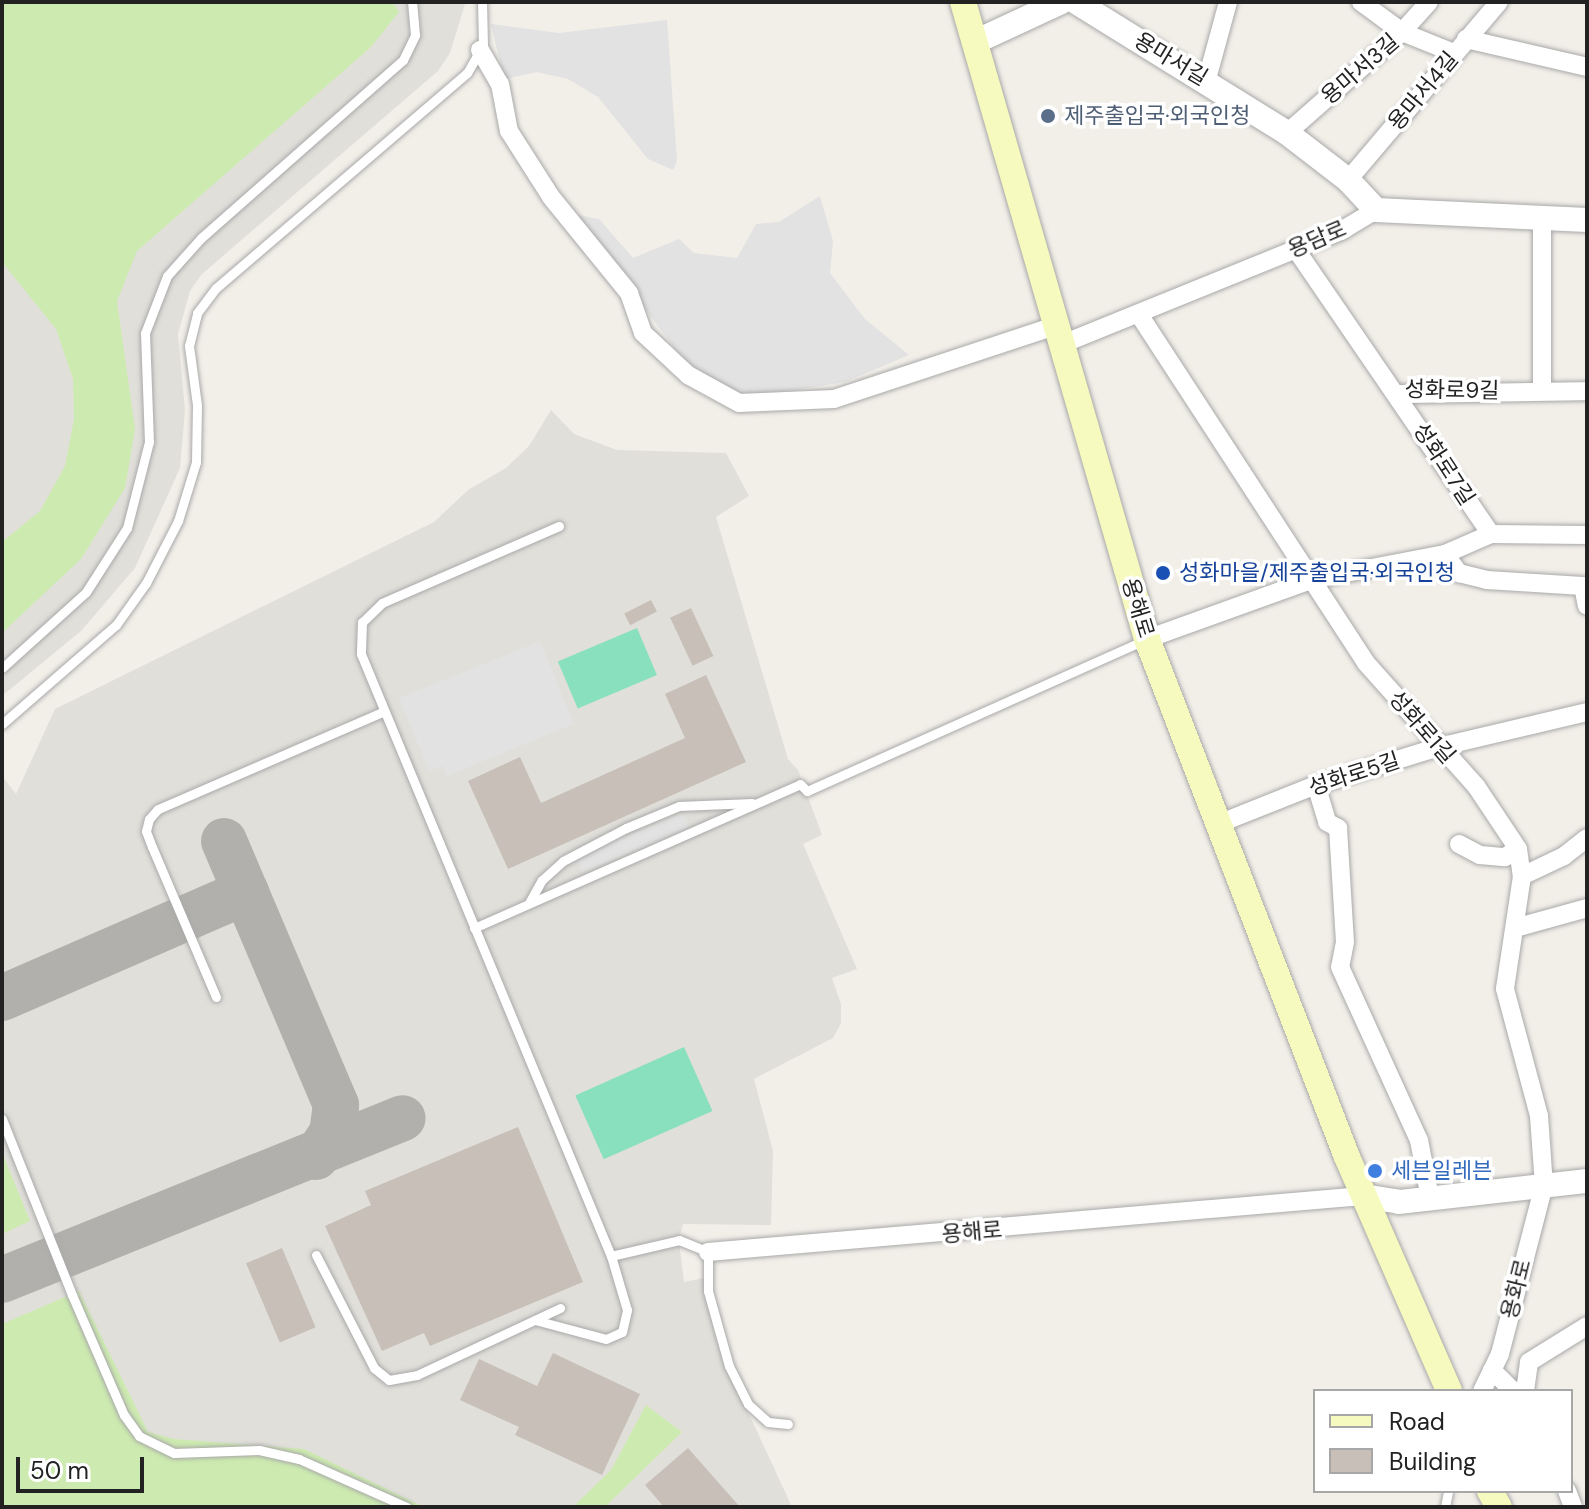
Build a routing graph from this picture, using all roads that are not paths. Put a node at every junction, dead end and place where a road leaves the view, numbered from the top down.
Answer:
1 (412, 2) edge
2 (482, 2) edge
3 (963, 2) edge
4 (1061, 2) edge
5 (1076, 2) edge
6 (1228, 2) edge
7 (1361, 2) edge
8 (1429, 2) edge
9 (1499, 2) edge
10 (1402, 32) junction
11 (1466, 39) junction
12 (975, 42) junction
13 (480, 50) junction
14 (1454, 53) junction
15 (1587, 67) edge
16 (1207, 79) junction
17 (1287, 133) junction
18 (1348, 180) junction
19 (1376, 210) junction
20 (1542, 220) junction
21 (1587, 220) edge
22 (1295, 248) junction
23 (1140, 316) junction
24 (1058, 336) junction
25 (1542, 390) junction
26 (1587, 391) edge
27 (1398, 394) junction
28 (559, 526) dead end
29 (1491, 534) junction
30 (1587, 535) edge
31 (1445, 554) junction
32 (1314, 579) junction
33 (1587, 606) edge
34 (1147, 639) junction
35 (2, 668) edge
36 (382, 712) junction
37 (1587, 712) edge
38 (2, 724) edge
39 (1439, 747) junction
40 (1316, 785) junction
41 (755, 803) junction
42 (1218, 824) junction
43 (1587, 838) edge
44 (1459, 844) dead end
45 (1518, 849) junction
46 (1522, 876) junction
47 (529, 903) junction
48 (1587, 908) edge
49 (474, 928) junction
50 (1515, 928) junction
51 (216, 997) dead end
52 (2, 1119) edge
53 (1587, 1181) edge
54 (1544, 1185) junction
55 (1363, 1196) junction
56 (1430, 1198) junction
57 (708, 1252) junction
58 (316, 1255) dead end
59 (611, 1256) junction
60 (560, 1308) dead end
61 (535, 1320) junction
62 (1587, 1326) edge
63 (1492, 1370) junction
64 (1448, 1389) edge
65 (1483, 1389) edge
66 (1511, 1389) edge
67 (1525, 1389) edge
68 (788, 1424) dead end
69 (407, 1507) edge

1 - 35 lane
2 - 13 lane
3 - 12 main road, 용해로
4 - 12 street
5 - 16 street, 용마서길
6 - 16 street
7 - 10 street
8 - 10 street, 용마서3길
9 - 11 street, 용마서4길
10 - 14 street
10 - 17 street, 용마서3길
11 - 14 street, 용마서4길
11 - 15 street
12 - 24 main road, 용해로
13 - 24 street, 용담로
13 - 38 lane
14 - 18 street, 용마서4길
16 - 17 street, 용마서길
17 - 18 street, 용마서길
18 - 19 street, 용마서길
19 - 20 street, 용담로
19 - 22 street, 용담로
20 - 21 street, 용담로
20 - 25 street
22 - 23 street, 용담로
22 - 27 street, 성화로9길
23 - 24 street, 용담로
23 - 32 street, 성화로1길
24 - 34 main road, 용해로
25 - 26 street, 성화로9길
25 - 27 street, 성화로9길
27 - 29 street, 성화로7길
28 - 36 lane
29 - 30 street
29 - 31 street
31 - 32 street
31 - 33 street
32 - 34 street
32 - 39 street, 성화로1길
34 - 41 lane
34 - 42 main road, 용해로
36 - 49 lane
36 - 51 lane
37 - 39 street, 성화로5길
39 - 40 street, 성화로5길
39 - 45 street, 성화로1길
40 - 42 street, 성화로5길
40 - 56 street
41 - 47 lane
41 - 47 lane
42 - 55 main road, 용해로
43 - 46 street
44 - 45 street
45 - 46 street, 성화로1길
46 - 50 street, 성화로1길
47 - 49 lane
48 - 50 street
49 - 59 lane
50 - 54 street, 성화로1길
52 - 69 lane
53 - 54 street
54 - 56 street
54 - 63 street, 용화로
55 - 56 street
55 - 57 street, 용해로
55 - 64 main road, 용해로
57 - 59 lane, 용해로
57 - 68 lane
58 - 61 lane
59 - 61 lane
60 - 61 lane
62 - 67 street
63 - 65 street, 용화로
63 - 66 street

